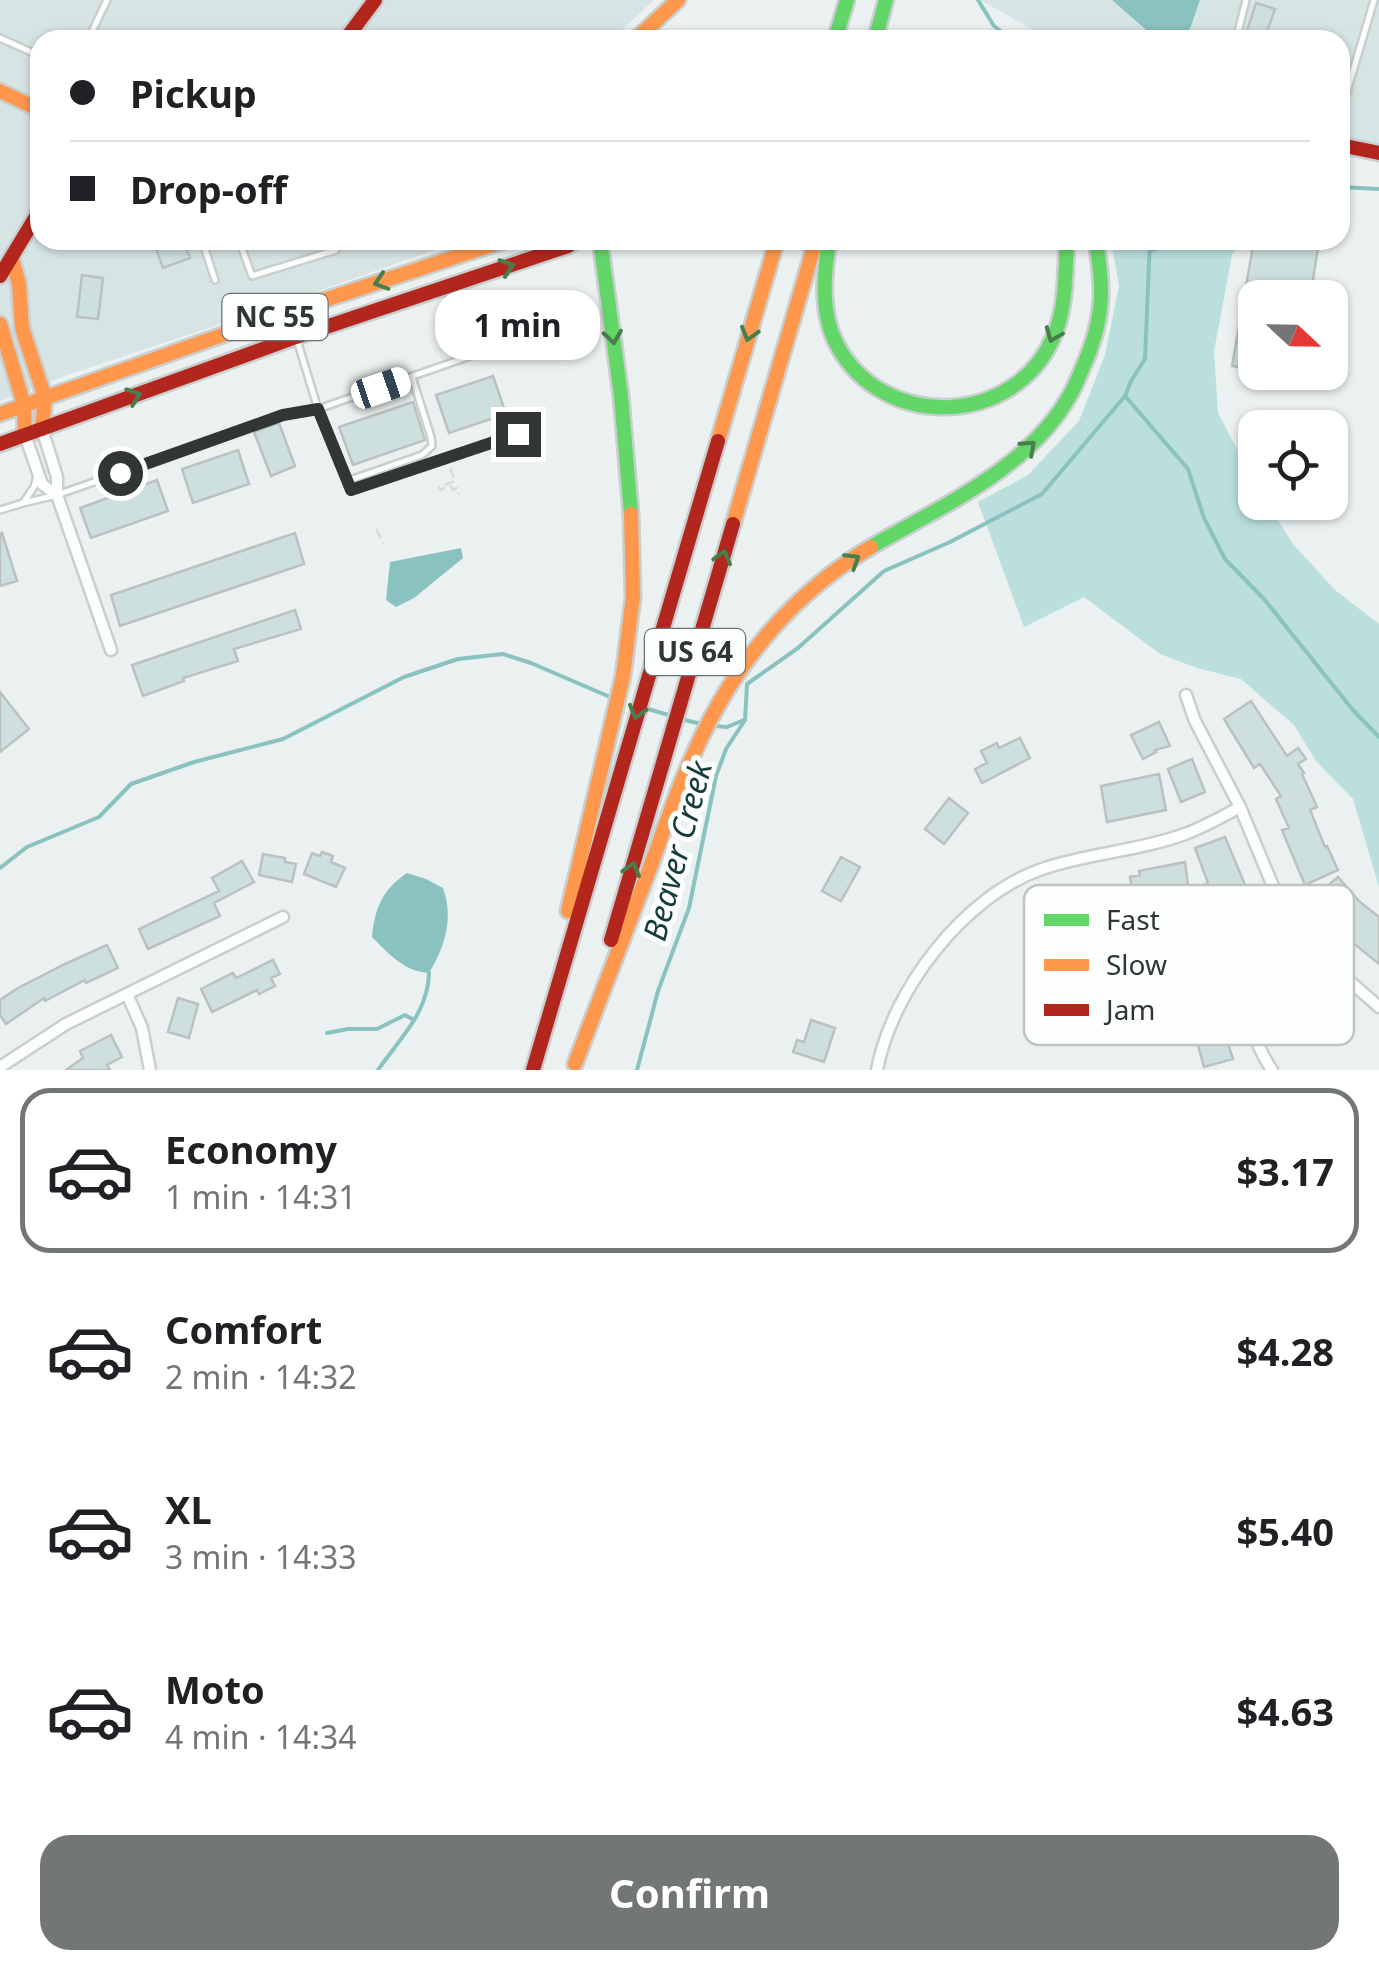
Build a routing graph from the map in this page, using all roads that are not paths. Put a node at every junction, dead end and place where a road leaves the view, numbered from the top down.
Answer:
1 (107, 0) edge
2 (375, 0) edge
3 (678, 0) edge
4 (847, 0) edge
5 (886, 0) edge
6 (1246, 0) edge
7 (1374, 0) edge
8 (93, 30) edge
9 (352, 30) edge
10 (646, 30) edge
11 (838, 30) edge
12 (877, 30) edge
13 (1238, 30) edge
14 (0, 38) edge
15 (30, 52) edge
16 (1350, 81) edge
17 (0, 92) edge
18 (30, 106) edge
19 (1350, 147) edge
20 (1379, 152) edge
21 (30, 225) edge
22 (205, 250) edge
23 (243, 250) edge
24 (336, 250) edge
25 (477, 250) edge
26 (556, 250) edge
27 (601, 250) edge
28 (773, 250) edge
29 (813, 250) edge
30 (827, 250) edge
31 (1066, 250) edge
32 (1097, 250) edge
33 (12, 259) junction
34 (0, 276) edge
35 (215, 280) dead end
36 (0, 324) edge
37 (296, 337) junction
38 (508, 343) dead end
39 (412, 377) junction
40 (45, 398) junction
41 (24, 405) junction
42 (318, 409) junction
43 (0, 414) edge
44 (42, 429) junction
45 (518, 434) dead end
46 (25, 435) junction
47 (0, 444) edge
48 (38, 473) junction
49 (347, 481) junction
50 (57, 495) junction
51 (23, 503) junction
52 (0, 510) edge
53 (111, 650) dead end
54 (1186, 694) dead end
55 (1240, 808) junction
56 (1272, 885) edge
57 (283, 917) dead end
58 (1354, 985) edge
59 (127, 994) junction
60 (1379, 1008) edge
61 (1258, 1045) edge
62 (538, 1052) junction
63 (0, 1067) edge
64 (574, 1067) edge
65 (150, 1070) edge
66 (533, 1070) edge
67 (877, 1070) edge
68 (1272, 1070) edge

1 - 8 lane
2 - 9 main road
3 - 10 main road
4 - 11 main road
5 - 12 main road
6 - 13 lane
7 - 16 lane
14 - 15 lane
17 - 18 main road
19 - 20 main road
21 - 33 main road
22 - 35 lane
23 - 24 lane
25 -> 40 main road, NC 55
37 -> 26 main road, NC 55
27 -> 62 main road
28 -> 62 main road, US 64
64 -> 29 main road, US 64
31 -> 30 main road
64 -> 32 main road
33 - 34 main road
33 - 40 main road
36 - 41 main road
37 - 42 lane
44 -> 37 main road, NC 55
38 - 39 lane
39 - 42 lane
39 - 49 lane
40 - 41 main road, NC 55
40 - 44 main road
41 - 43 main road, NC 55
41 - 46 main road
42 - 49 lane
42 - 50 lane
44 - 46 main road, NC 55
44 - 50 street
45 - 49 lane
46 - 47 main road, NC 55
46 - 48 street
48 - 50 street
48 - 51 lane
50 - 51 lane
50 - 53 street
51 - 52 lane
54 - 55 street
55 - 56 street
55 - 67 street
57 - 59 street
58 - 60 street
59 - 63 street
59 - 65 street
61 - 68 street
62 - 66 main road, US 64

